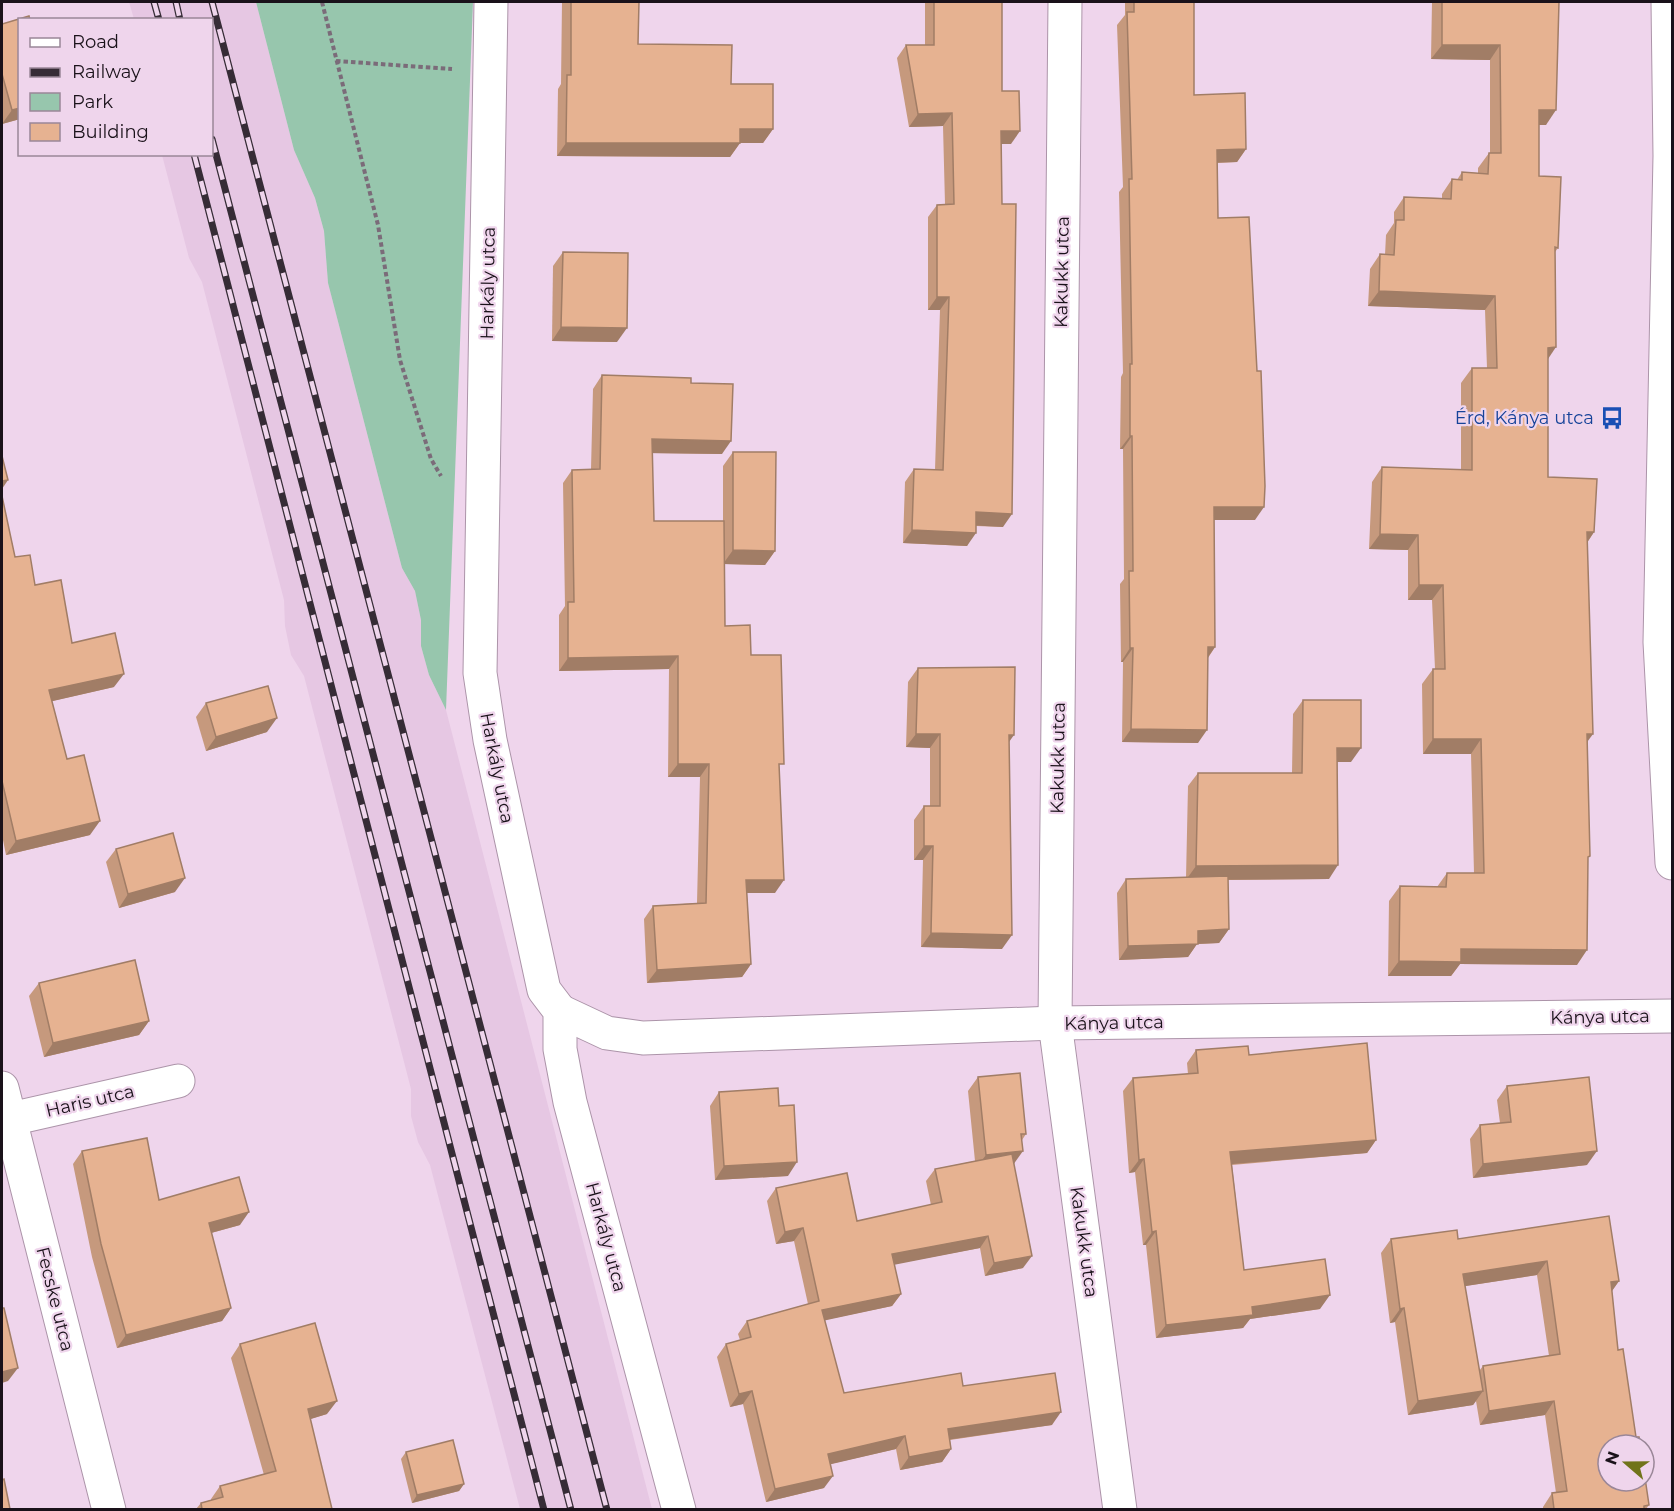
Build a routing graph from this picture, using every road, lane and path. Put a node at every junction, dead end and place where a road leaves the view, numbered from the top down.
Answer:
1 (322, 2) edge
2 (492, 2) edge
3 (1065, 2) edge
4 (1668, 2) edge
5 (336, 61) junction
6 (491, 72) junction
7 (1671, 156) edge
8 (484, 493) junction
9 (1666, 642) edge
10 (1672, 863) edge
11 (560, 1011) junction
12 (1672, 1016) edge
13 (1055, 1023) junction
14 (178, 1081) dead end
15 (4, 1109) edge
16 (109, 1509) edge
17 (679, 1509) edge
18 (1120, 1509) edge

1 - 5 path
2 - 6 street, Harkály utca
3 - 13 street, Kakukk utca
4 - 7 street
5 - 6 path
5 - 8 path
6 - 8 street, Harkály utca
7 - 9 street
8 - 11 street, Harkály utca
9 - 10 street
11 - 13 street, Kánya utca
11 - 17 street, Harkály utca
12 - 13 street, Kánya utca
13 - 18 street, Kakukk utca
14 - 15 street, Haris utca
15 - 16 street, Fecske utca

